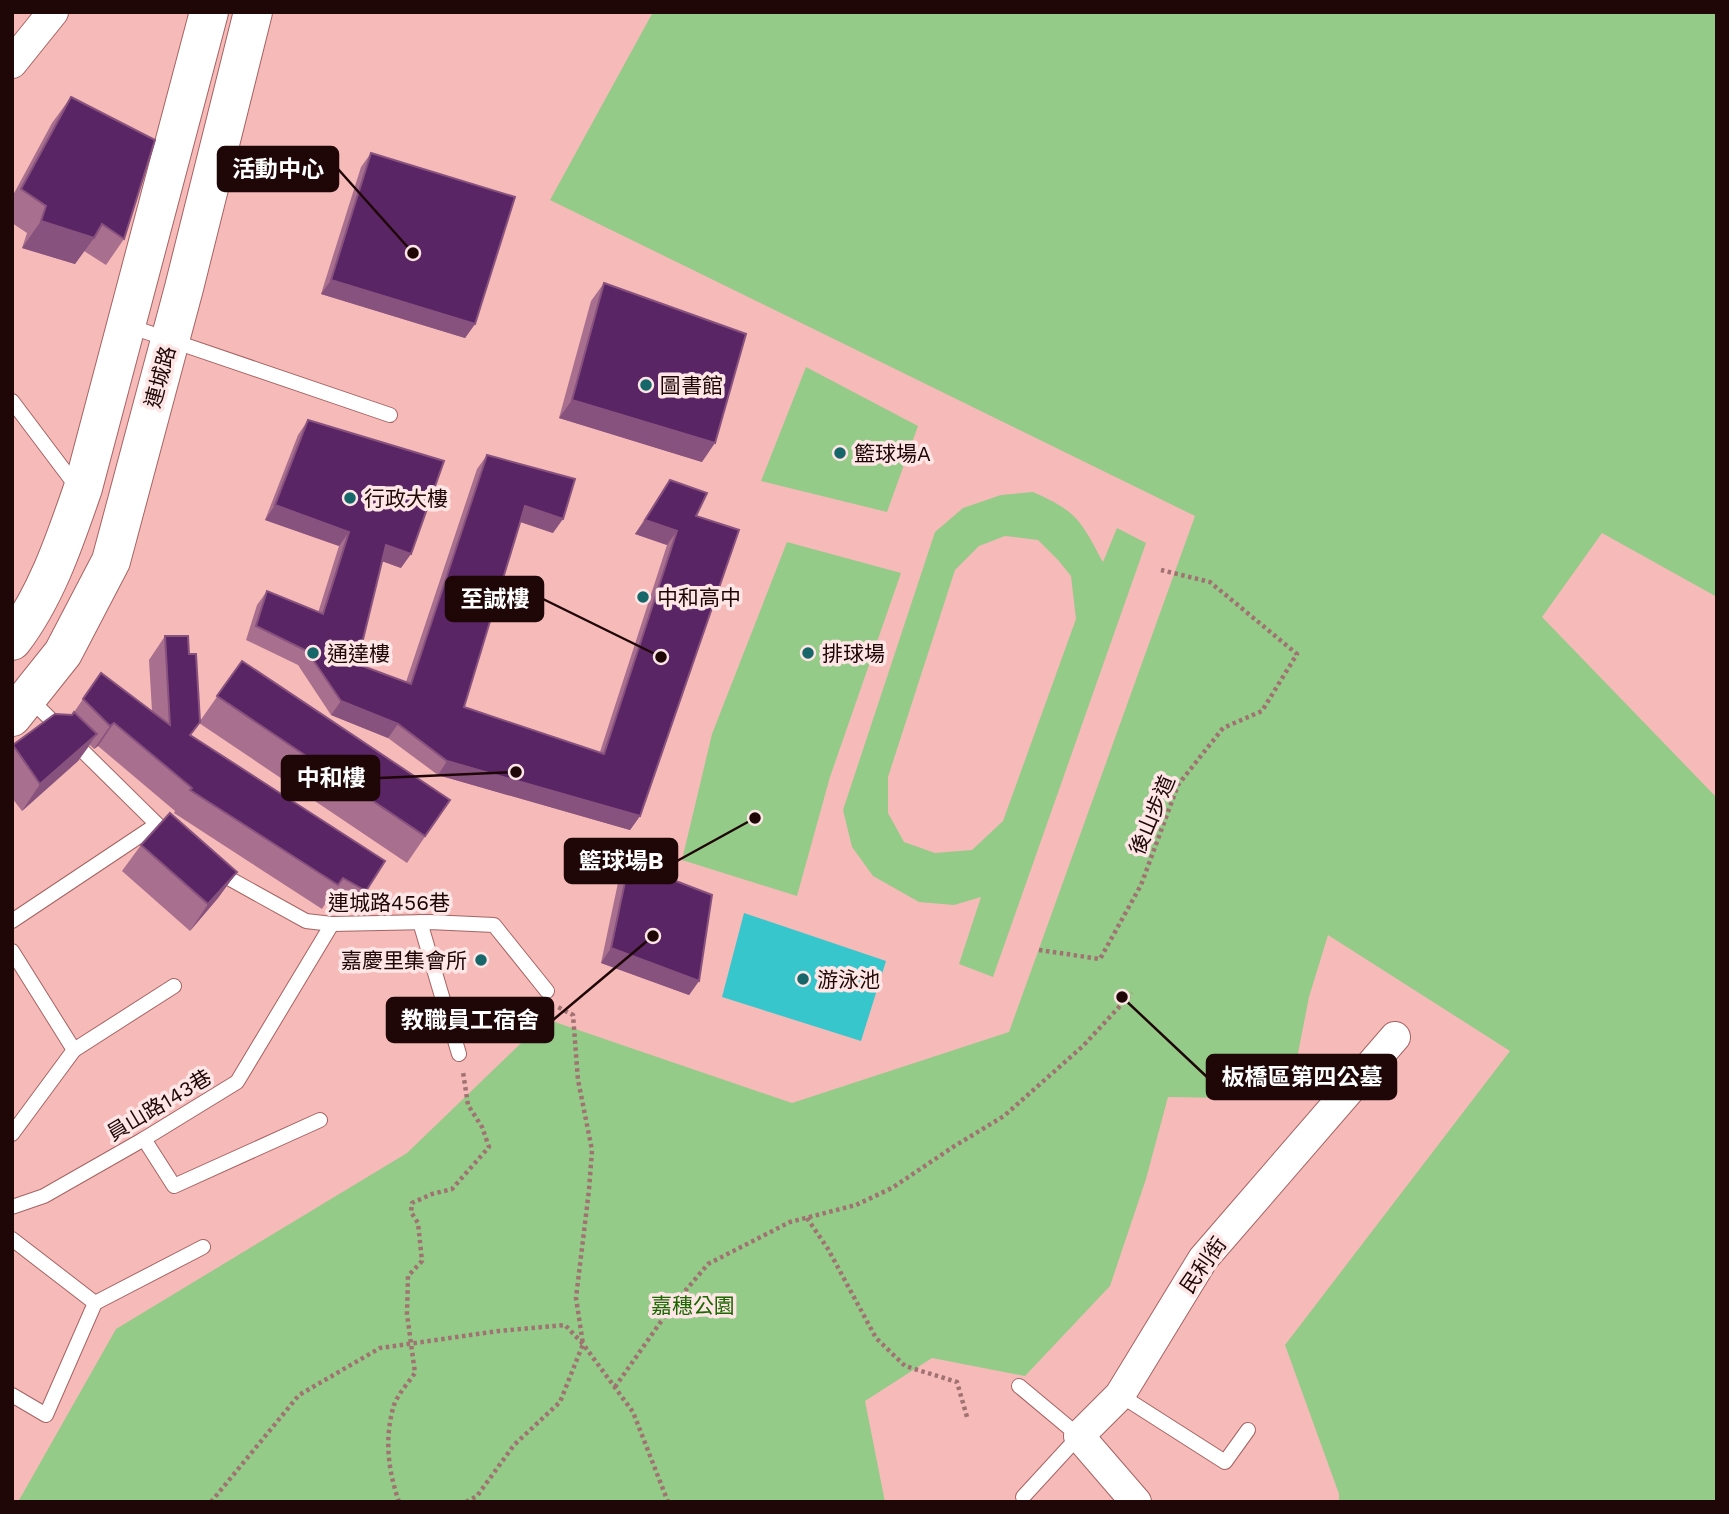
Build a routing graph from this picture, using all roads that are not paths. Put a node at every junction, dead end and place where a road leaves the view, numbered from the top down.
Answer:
1 (53, 12) edge
2 (225, 15) edge
3 (12, 64) edge
4 (126, 325) junction
5 (170, 340) junction
6 (12, 401) edge
7 (390, 415) dead end
8 (83, 488) junction
9 (12, 641) edge
10 (21, 708) edge
11 (156, 825) junction
12 (185, 851) edge
13 (206, 866) edge
14 (12, 921) edge
15 (420, 922) junction
16 (332, 924) junction
17 (14, 958) edge
18 (174, 986) dead end
19 (547, 991) road end
20 (1395, 1037) dead end
21 (74, 1050) junction
22 (458, 1054) road end
23 (320, 1121) dead end
24 (12, 1134) edge
25 (145, 1139) junction
26 (12, 1207) edge
27 (12, 1239) edge
28 (203, 1247) dead end
29 (95, 1303) junction
30 (1019, 1386) dead end
31 (12, 1395) edge
32 (1120, 1395) junction
33 (1248, 1430) dead end
34 (1079, 1436) junction
35 (1023, 1497) dead end
36 (1137, 1501) edge

1 - 3 street
2 - 4 main road, 連城路
2 - 5 main road, 連城路
4 - 5 lane
4 - 8 main road, 連城路
5 - 7 lane
5 - 10 main road, 連城路
6 - 8 lane
8 - 9 main road, 連城路
10 - 11 lane
11 - 12 lane
11 - 14 lane
13 - 16 lane, 連城路456巷
15 - 16 lane, 連城路456巷
15 - 19 lane, 連城路456巷
15 - 22 lane
16 - 25 lane, 員山路143巷
17 - 21 lane
18 - 21 lane
20 - 32 street, 民利街
21 - 24 lane
23 - 25 lane
25 - 26 lane, 員山路143巷
27 - 29 lane
28 - 29 lane
29 - 31 lane
30 - 34 lane
32 - 33 lane
32 - 34 street, 民利街
34 - 35 lane
34 - 36 street

